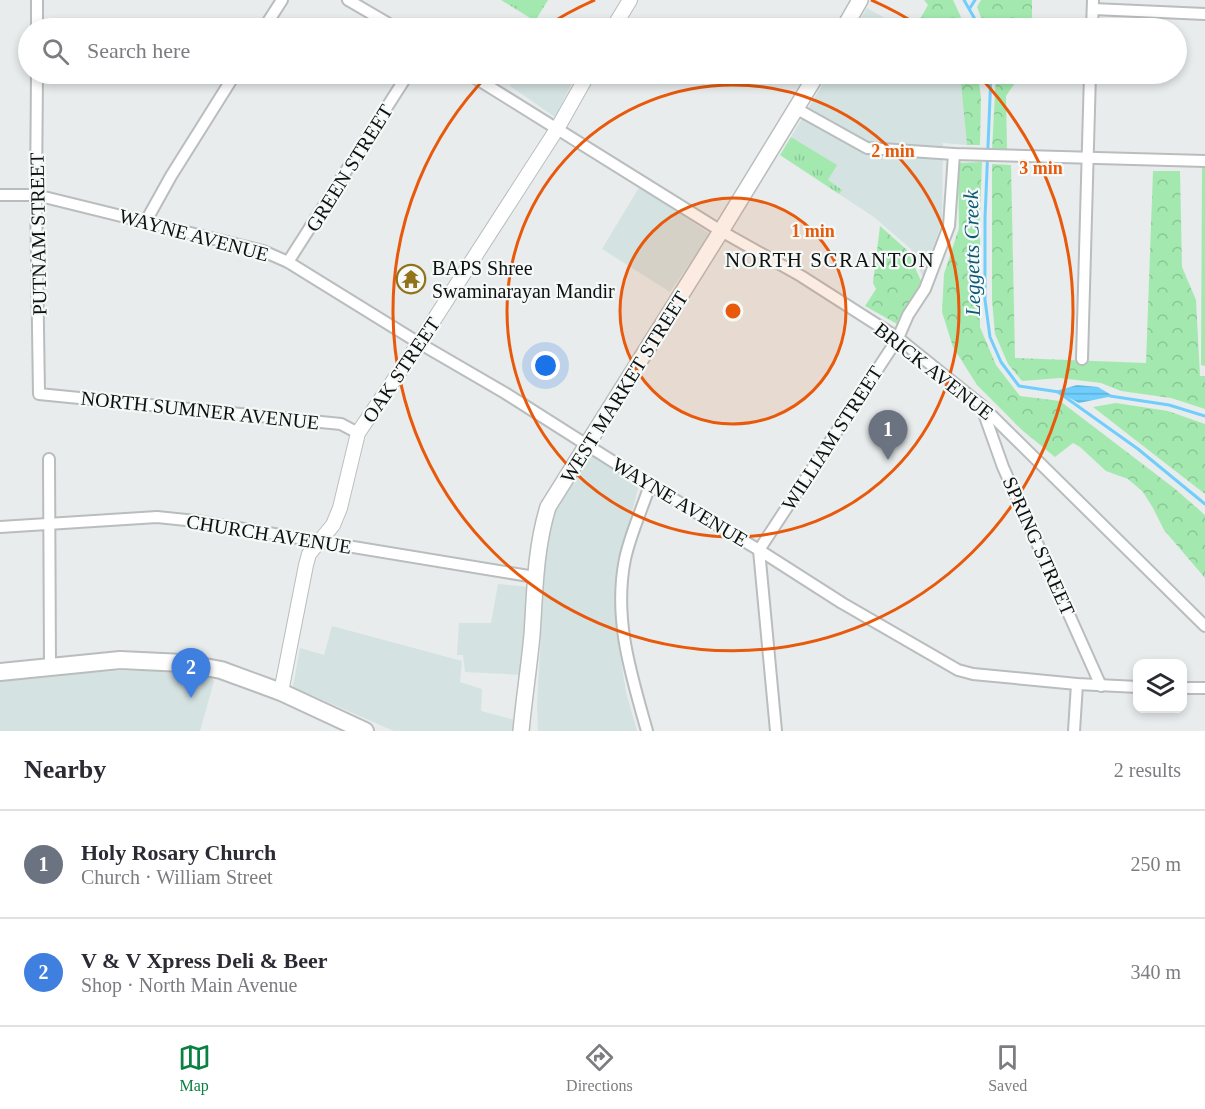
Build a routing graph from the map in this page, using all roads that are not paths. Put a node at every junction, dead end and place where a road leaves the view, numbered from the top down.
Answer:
1 (37, 0) edge
2 (282, 0) edge
3 (348, 0) edge
4 (860, 0) edge
5 (625, 2) edge
6 (1093, 4) edge
7 (1205, 14) edge
8 (37, 18) edge
9 (270, 18) edge
10 (379, 18) edge
11 (618, 18) edge
12 (850, 18) edge
13 (37, 84) edge
14 (229, 84) edge
15 (402, 84) edge
16 (485, 84) edge
17 (582, 84) edge
18 (811, 84) edge
19 (1090, 84) edge
20 (797, 109) junction
21 (557, 129) junction
22 (954, 154) junction
23 (1086, 158) junction
24 (1205, 161) edge
25 (0, 195) edge
26 (36, 195) junction
27 (146, 221) junction
28 (721, 231) junction
29 (288, 262) junction
30 (898, 338) junction
31 (419, 343) junction
32 (1082, 359) dead end
33 (39, 394) joint
34 (981, 405) junction
35 (358, 433) junction
36 (586, 445) junction
37 (49, 459) dead end
38 (650, 485) junction
39 (51, 525) junction
40 (0, 527) edge
41 (319, 541) junction
42 (759, 550) junction
43 (535, 577) junction
44 (1205, 626) edge
45 (51, 667) junction
46 (0, 672) edge
47 (1077, 684) junction
48 (1101, 686) junction
49 (1133, 687) edge
50 (1187, 688) edge
51 (1205, 688) edge
52 (281, 692) junction
53 (523, 726) edge
54 (365, 731) edge
55 (647, 731) edge
56 (776, 731) edge
57 (1074, 731) edge

1 - 8 street
2 - 9 street
3 - 10 street
4 - 12 main road
5 - 11 street
6 - 7 street
13 - 26 street, PUTNAM STREET
14 - 27 street
15 - 29 street, GREEN STREET
16 - 21 street, BRICK AVENUE
17 - 21 street, OAK STREET
18 - 20 main road, WEST MARKET STREET
19 - 23 street
20 - 22 street
20 - 28 main road, WEST MARKET STREET
21 - 28 street, BRICK AVENUE
21 - 31 street, OAK STREET
22 - 23 street
22 - 30 street, WILLIAM STREET
23 - 24 street
23 - 32 street
25 - 26 street, WAYNE AVENUE
26 - 27 street, WAYNE AVENUE
26 - 33 street, PUTNAM STREET
27 - 29 street, WAYNE AVENUE
28 - 30 street, BRICK AVENUE
28 - 36 main road, WEST MARKET STREET
29 - 31 street, WAYNE AVENUE
30 - 34 street, BRICK AVENUE
30 - 42 street, WILLIAM STREET
31 - 35 street, OAK STREET
31 - 36 street, WAYNE AVENUE
33 - 35 street, NORTH SUMNER AVENUE
34 - 44 street, BRICK AVENUE
34 - 48 street, SPRING STREET
35 - 41 street, OAK STREET
36 - 38 street, WAYNE AVENUE
36 - 43 main road, WEST MARKET STREET
37 - 39 street
38 - 42 street, WAYNE AVENUE
38 - 55 street
39 - 40 street, CHURCH AVENUE
39 - 41 street, CHURCH AVENUE
39 - 45 street
41 - 43 street, CHURCH AVENUE
41 - 52 street, OAK STREET
42 - 47 street, WAYNE AVENUE
42 - 56 street
43 - 53 main road, WEST MARKET STREET
45 - 46 main road
45 - 52 main road
47 - 48 street, WAYNE AVENUE
47 - 57 street
48 - 49 street, WAYNE AVENUE
50 - 51 street
52 - 54 main road

